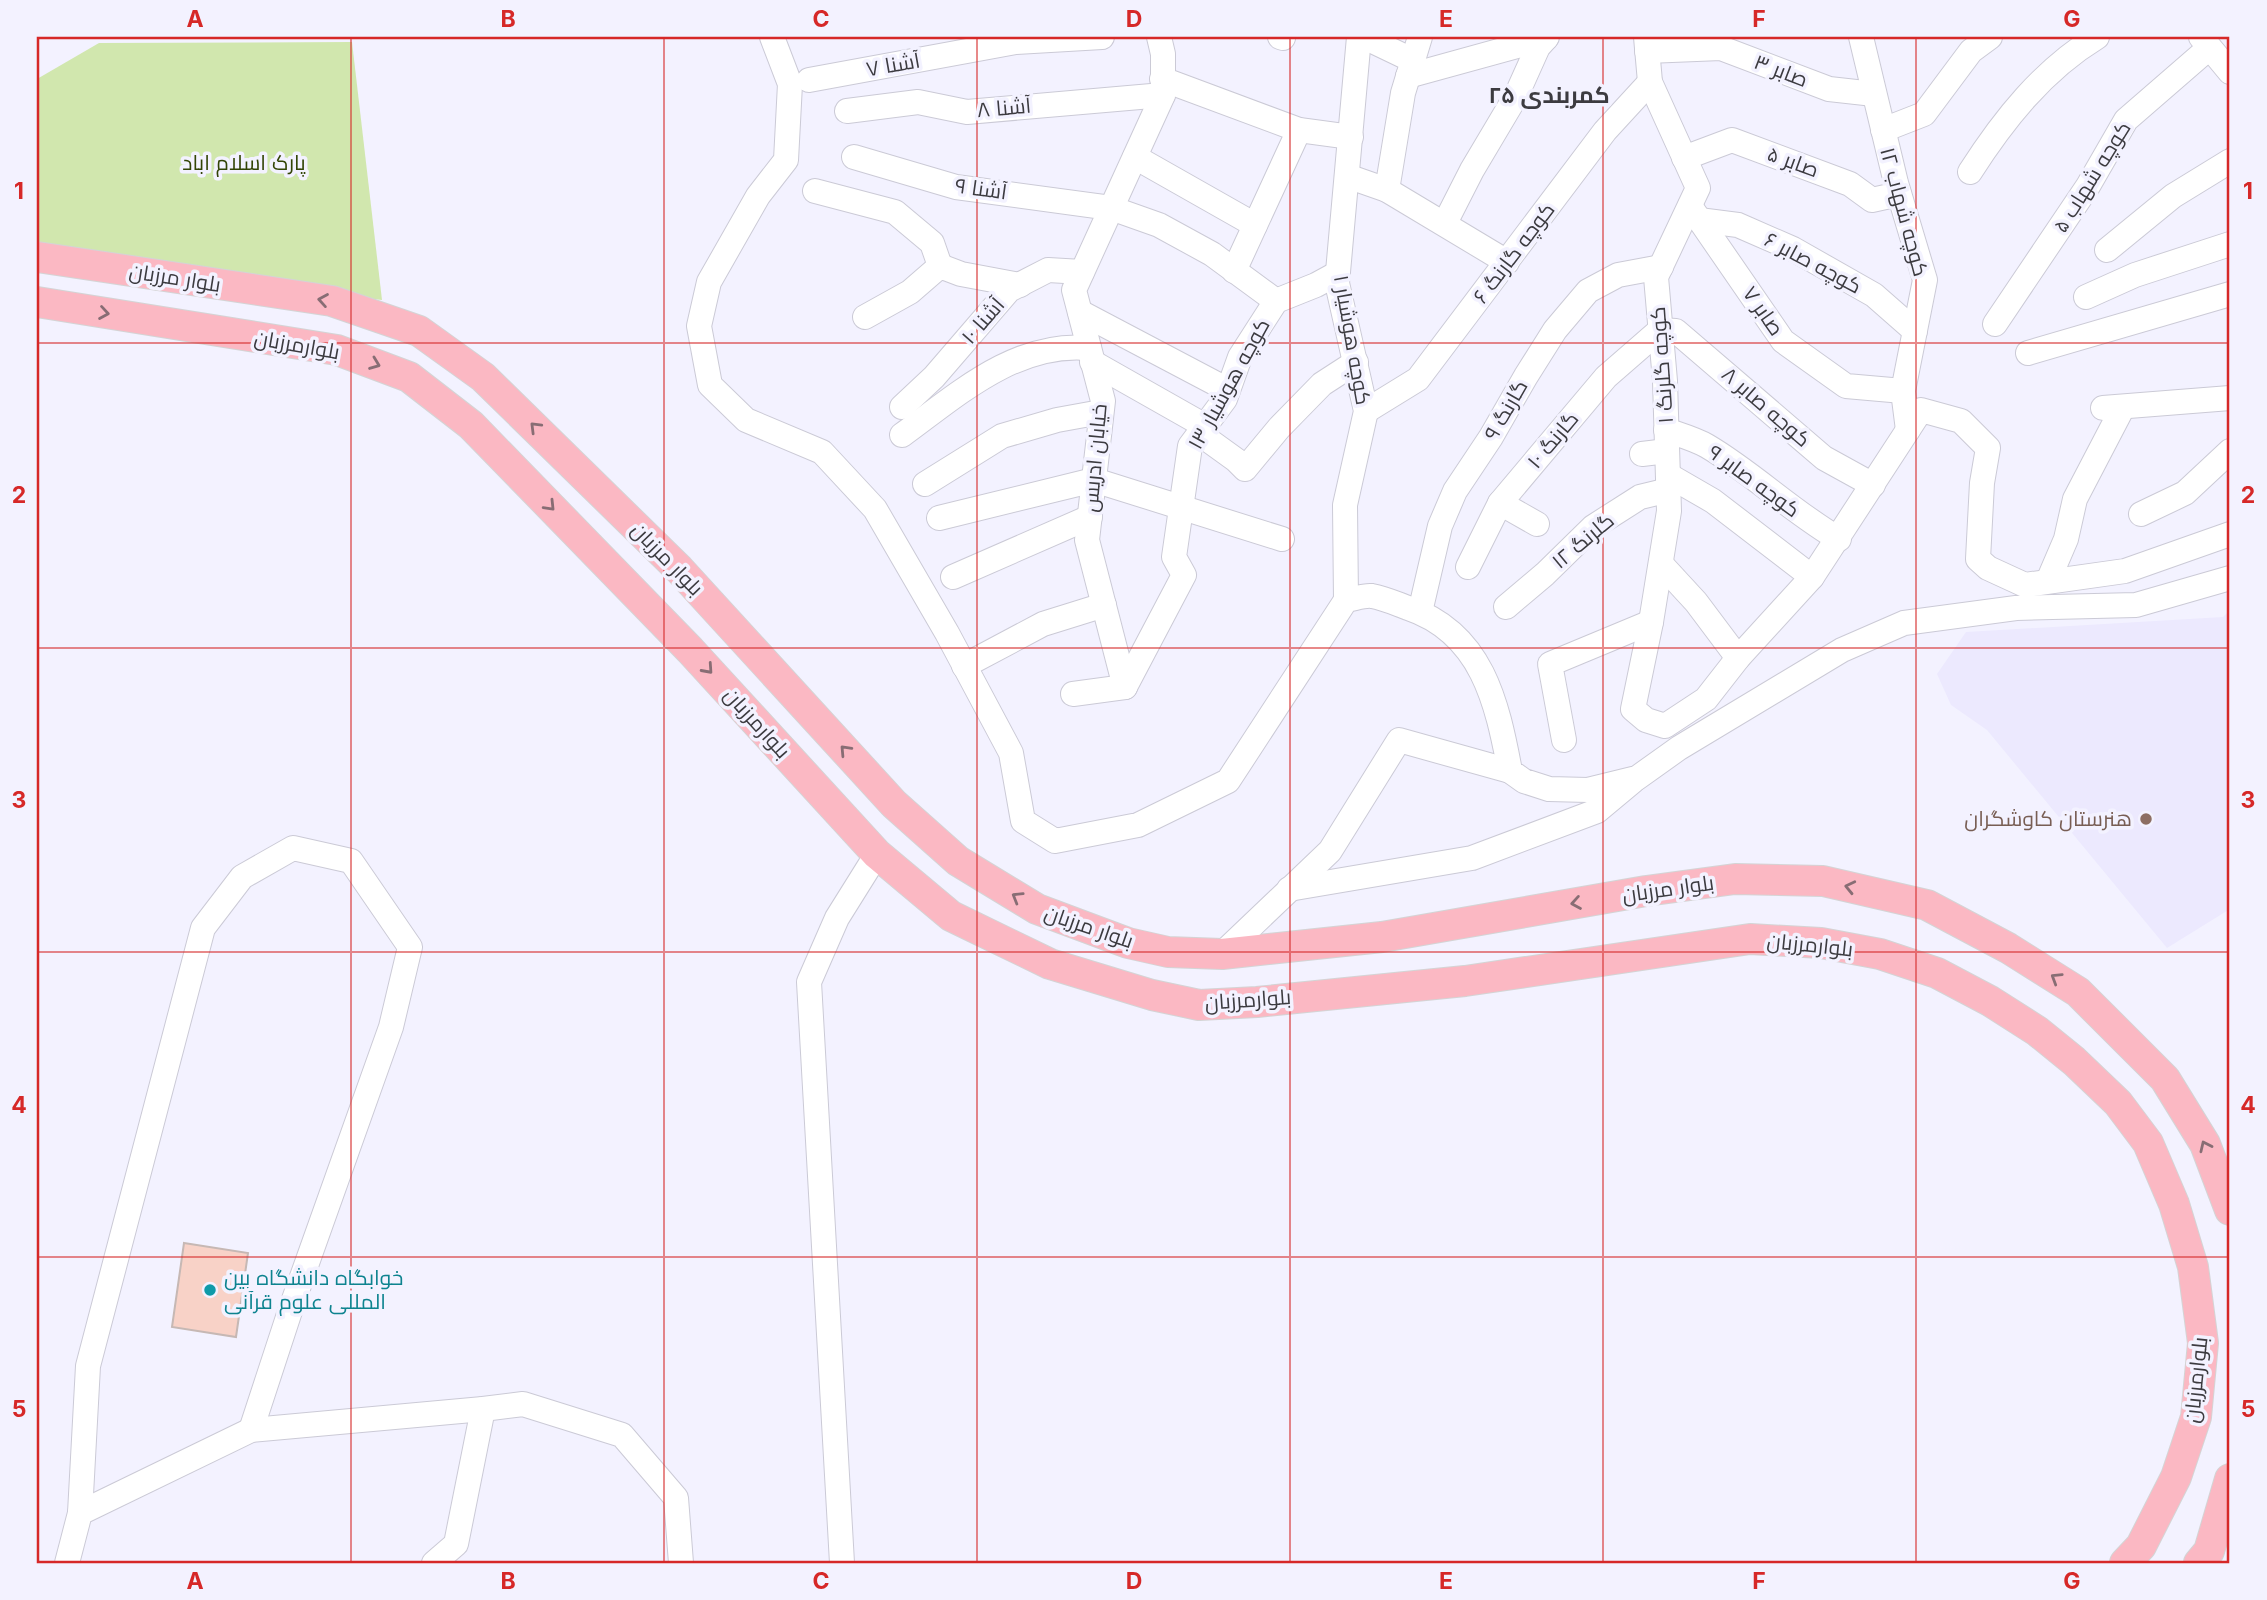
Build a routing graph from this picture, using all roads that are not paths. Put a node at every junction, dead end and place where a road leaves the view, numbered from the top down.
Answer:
1 (772, 37) edge
2 (1102, 37) edge
3 (1159, 37) edge
4 (1359, 37) edge
5 (1364, 37) edge
6 (1546, 37) edge
7 (1861, 37) edge
8 (1990, 37) edge
9 (2097, 37) edge
10 (2205, 42) edge
11 (1720, 43) edge
12 (1647, 44) edge
13 (1413, 58) edge
14 (2230, 72) edge
15 (809, 80) dead end
16 (1650, 82) junction
17 (1162, 87) junction
18 (1874, 94) junction
19 (847, 111) dead end
20 (1299, 130) junction
21 (1883, 130) junction
22 (1351, 136) junction
23 (853, 157) dead end
24 (1135, 157) junction
25 (1684, 158) junction
26 (2230, 161) edge
27 (1970, 172) dead end
28 (1348, 176) junction
29 (1387, 190) junction
30 (815, 191) dead end
31 (1899, 194) junction
32 (1111, 208) junction
33 (1695, 213) junction
34 (1445, 223) junction
35 (1255, 225) junction
36 (2230, 244) edge
37 (2107, 250) dead end
38 (37, 257) edge
39 (1507, 262) junction
40 (940, 266) junction
41 (1661, 267) junction
42 (1234, 271) junction
43 (1082, 272) junction
44 (1338, 273) junction
45 (1020, 285) junction
46 (2230, 294) edge
47 (2086, 297) dead end
48 (1276, 301) junction
49 (37, 302) edge
50 (1080, 312) junction
51 (865, 317) dead end
52 (1995, 324) dead end
53 (1660, 330) junction
54 (1914, 331) junction
55 (2028, 353) dead end
56 (1091, 355) junction
57 (1356, 362) junction
58 (1228, 390) junction
59 (1902, 391) junction
60 (2230, 398) edge
61 (902, 407) dead end
62 (1366, 411) junction
63 (1101, 412) junction
64 (1203, 430) junction
65 (1908, 430) junction
66 (902, 435) dead end
67 (1667, 440) junction
68 (1643, 454) dead end
69 (2228, 461) edge
70 (1094, 480) junction
71 (1668, 483) junction
72 (925, 484) dead end
73 (1872, 485) junction
74 (1500, 503) junction
75 (1180, 508) junction
76 (2141, 514) dead end
77 (1090, 517) junction
78 (939, 518) dead end
79 (1537, 524) dead end
80 (2230, 534) edge
81 (1839, 538) junction
82 (1282, 539) dead end
83 (1661, 564) junction
84 (1468, 567) dead end
85 (953, 577) dead end
86 (1812, 577) junction
87 (2230, 578) edge
88 (2048, 582) junction
89 (1346, 600) junction
90 (1104, 605) junction
91 (1506, 607) dead end
92 (1420, 612) junction
93 (1651, 622) junction
94 (1738, 657) junction
95 (964, 666) junction
96 (1125, 687) junction
97 (1073, 694) dead end
98 (1564, 740) dead end
99 (1510, 771) junction
100 (1637, 778) junction
101 (877, 854) junction
102 (1289, 889) junction
103 (1222, 954) junction
104 (2230, 1210) edge
105 (483, 1409) junction
106 (251, 1430) junction
107 (2230, 1479) edge
108 (80, 1513) junction
109 (67, 1563) edge
110 (434, 1563) edge
111 (681, 1563) edge
112 (842, 1563) edge
113 (2125, 1563) edge
114 (2199, 1563) edge

1 - 95 street
2 - 15 street, آشنا ۷
3 - 17 street, خیابان ادریس
4 - 22 street, کوچه هوشیار ۱
5 - 13 street
6 - 13 street
6 - 34 street
7 - 18 street, کوچه شهاب ۱۲
8 - 21 street
9 - 27 street
10 - 14 street
10 - 52 street, کوچه شهاب ۵
11 - 12 street, صابر ۳
11 - 18 street, صابر ۳
12 - 16 street, کوچه گلرنگ ۱
13 - 29 street
16 - 25 street, کوچه گلرنگ ۱
16 - 39 street, کوچه گارنگ ۶
17 - 19 street, آشنا ۸
17 - 20 street
17 - 24 street, خیابان ادریس
18 - 21 street, کوچه شهاب ۱۲
20 - 22 street
20 - 35 street
21 - 31 street, کوچه شهاب ۱۲
22 - 28 street, کوچه هوشیار ۱
23 - 32 street, آشنا ۹
24 - 32 street, خیابان ادریس
24 - 35 street
25 - 31 street, صابر ۵
25 - 33 street, کوچه گلرنگ ۱
26 - 37 street
28 - 29 street
28 - 44 street, کوچه هوشیار ۱
29 - 34 street
30 - 40 street
31 - 54 street, کوچه شهاب ۱۲
32 - 42 street, آشنا ۹
32 - 43 street, خیابان ادریس
33 - 41 street, کوچه گلرنگ ۱
33 - 54 street, کوچه صابر ۶
33 - 59 street, صابر ۷
34 - 39 street
35 - 42 street
36 - 47 street
103 -> 38 main road, بلوار مرزبان
39 - 62 street, کوچه گارنگ ۶
40 - 45 street
40 - 51 street
41 - 53 street, کوچه گلرنگ ۱
41 - 92 street, گارنگ ۹
42 - 48 street, آشنا ۹
43 - 45 street, آشنا ۱۰
43 - 50 street, خیابان ادریس
44 - 48 street, کوچه هوشیار ۱۳
44 - 57 street, کوچه هوشیار ۱
45 - 61 street, آشنا ۱۰
46 - 55 street
48 - 58 street, کوچه هوشیار ۱۳
49 -> 101 main road, بلوارمرزبان
50 - 56 street, خیابان ادریس
50 - 58 street
53 - 67 street, کوچه گلرنگ ۱
53 - 73 street, کوچه صابر ۸
53 - 74 street, گارنگ ۱۰
54 - 59 street, کوچه شهاب ۱۲
56 - 63 street, خیابان ادریس
56 - 64 street
56 - 66 street, آشنا ۱۰
57 - 62 street, کوچه هوشیار ۱
57 - 64 street
58 - 64 street, کوچه هوشیار ۱۳
59 - 65 street, کوچه شهاب ۱۲
60 - 88 street
62 - 89 street, کوچه هوشیار ۱
63 - 70 street, خیابان ادریس
63 - 72 street
64 - 75 street, کوچه هوشیار ۱۳
65 - 73 street
65 - 88 street
67 - 68 street
67 - 71 street, کوچه گلرنگ ۱
67 - 81 street, کوچه صابر ۹
69 - 76 street
70 - 75 street
70 - 77 street, خیابان ادریس
70 - 78 street
71 - 83 street, کوچه گلرنگ ۱
71 - 86 street
71 - 91 street, گلرنگ ۱۲
73 - 81 street
74 - 79 street
74 - 84 street, گارنگ ۱۰
75 - 82 street
75 - 96 street, کوچه هوشیار ۱۳
77 - 85 street
77 - 90 street, خیابان ادریس
80 - 88 street
81 - 86 street
83 - 93 street, کوچه گلرنگ ۱
83 - 94 street
86 - 94 street
87 - 100 street
89 - 92 street
89 - 95 street
90 - 95 street
90 - 96 street, خیابان ادریس
92 - 99 street
93 - 94 street, کوچه گلرنگ ۱
93 - 98 street
96 - 97 street
99 - 100 street
99 - 102 street
100 - 102 street
101 - 112 street
101 - 113 main road, بلوارمرزبان
102 - 103 street
104 -> 103 main road, بلوار مرزبان
105 - 106 street
105 - 110 street
105 - 111 street
106 - 108 street
106 - 108 street
107 - 114 main road
108 - 109 street

